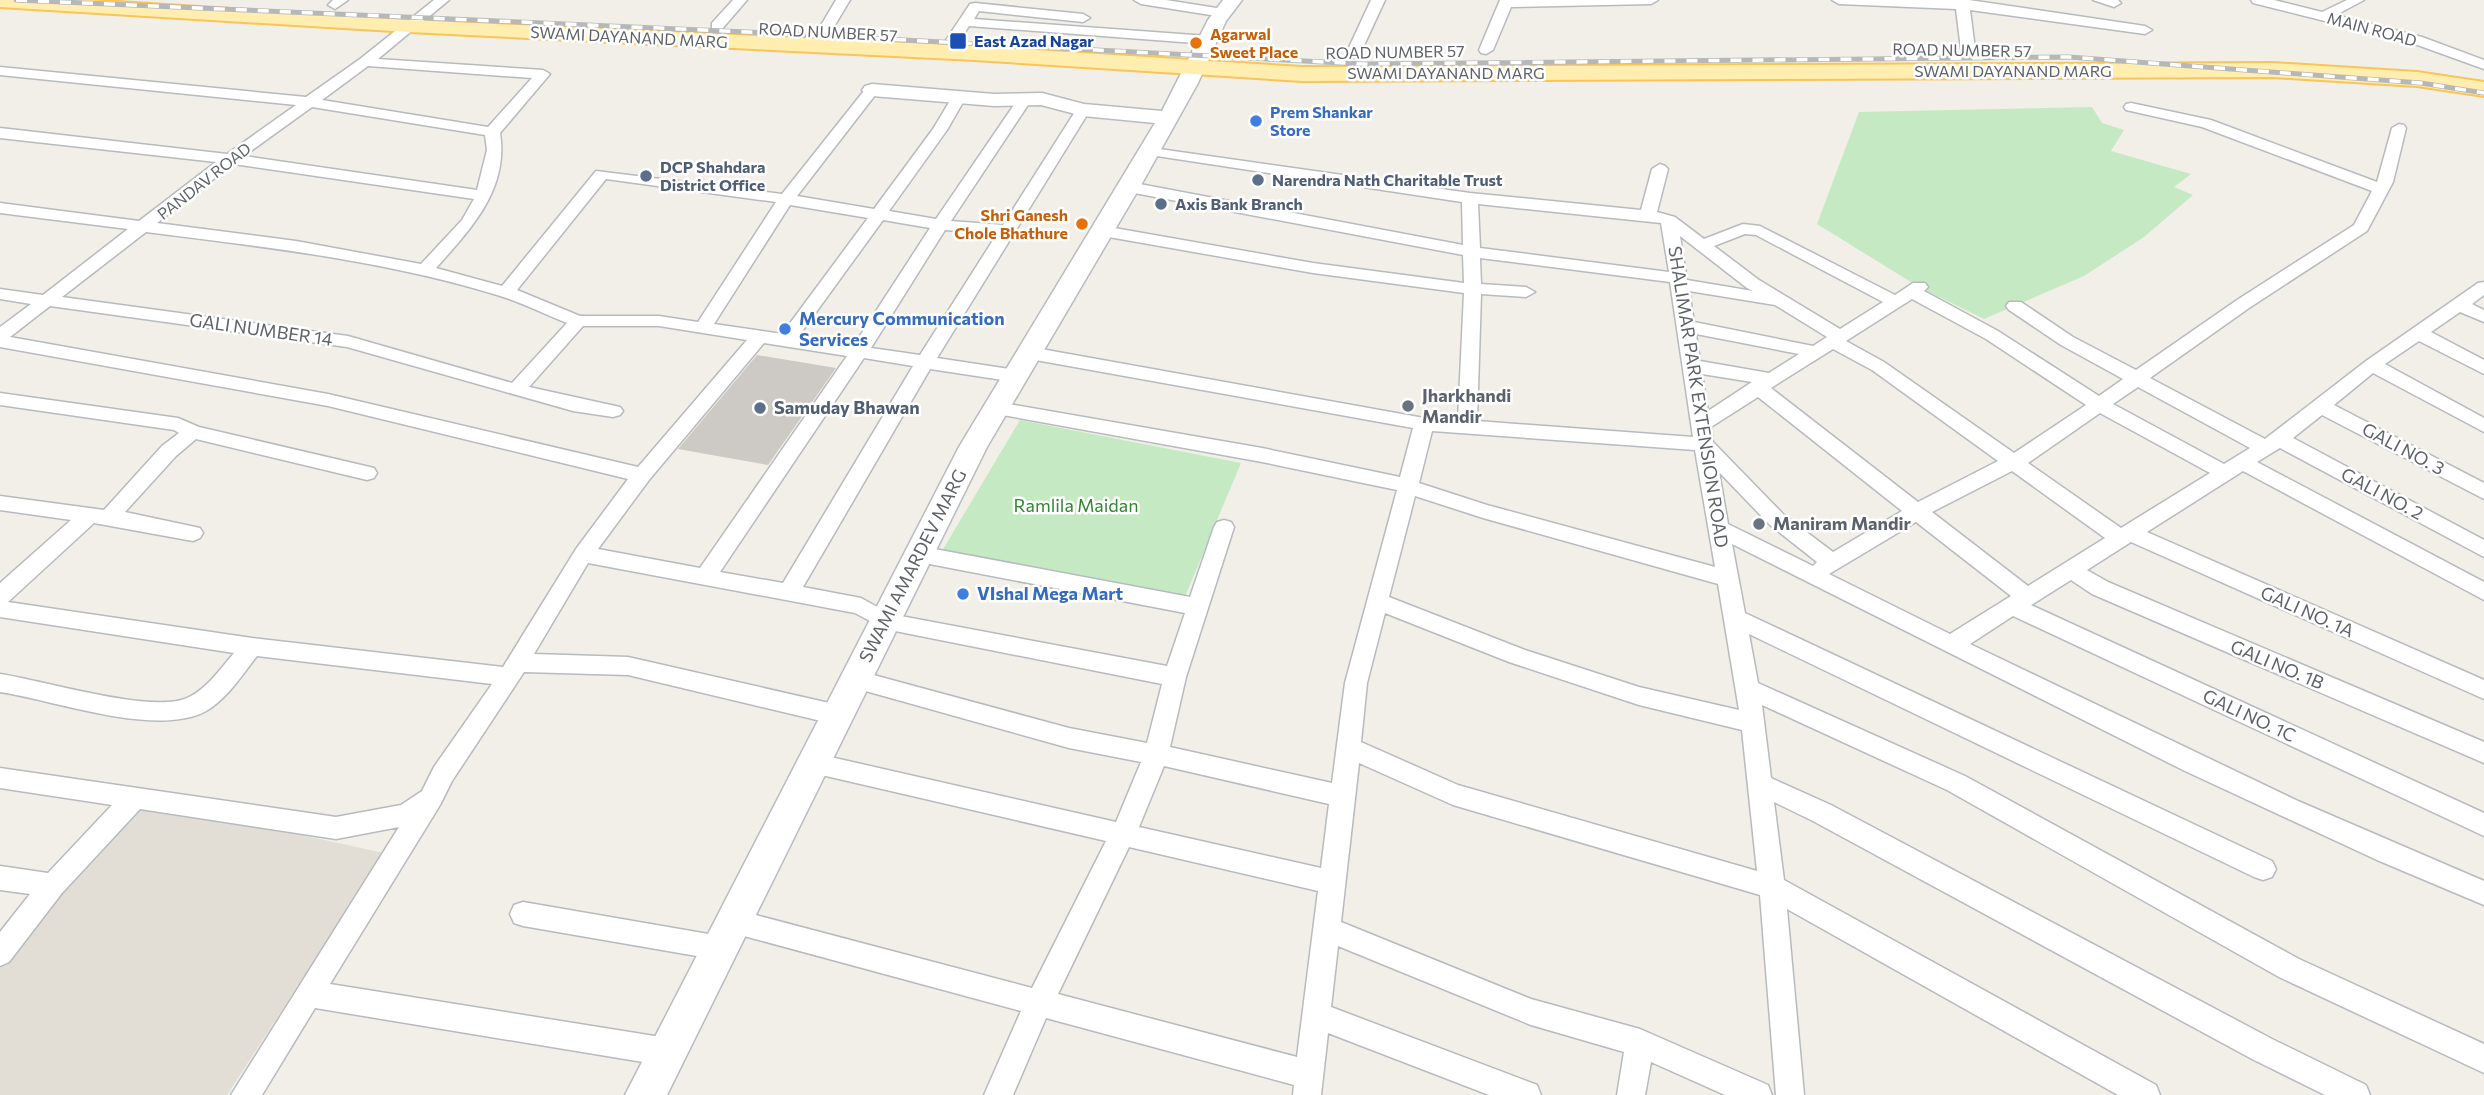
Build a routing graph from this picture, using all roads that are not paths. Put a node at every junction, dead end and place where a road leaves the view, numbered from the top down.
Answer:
1 (222, 0) edge
2 (740, 0) edge
3 (843, 0) edge
4 (1141, 0) edge
5 (1378, 0) edge
6 (1651, 0) edge
7 (1839, 0) edge
8 (2258, 0) edge
9 (2357, 0) edge
10 (2, 1) edge
11 (1506, 2) edge
12 (2278, 2) edge
13 (338, 3) edge
14 (1962, 3) edge
15 (978, 4) edge
16 (436, 5) edge
17 (1228, 6) edge
18 (2324, 16) junction
19 (717, 26) junction
20 (404, 30) junction
21 (2145, 30) dead end
22 (959, 31) junction
23 (824, 32) junction
24 (1940, 49) dead end
25 (1968, 49) junction
26 (1486, 50) junction
27 (1513, 50) dead end
28 (1274, 51) dead end
29 (1459, 51) dead end
30 (1406, 52) dead end
31 (1323, 53) dead end
32 (1353, 54) junction
33 (1201, 55) junction
34 (365, 62) junction
35 (2484, 65) edge
36 (0, 71) edge
37 (2484, 76) edge
38 (2484, 89) edge
39 (872, 90) joint
40 (959, 97) junction
41 (1026, 99) junction
42 (309, 102) junction
43 (2132, 107) dead end
44 (1083, 110) junction
45 (1169, 118) junction
46 (2399, 128) dead end
47 (492, 132) junction
48 (0, 133) edge
49 (1150, 150) junction
50 (230, 159) junction
51 (1660, 169) dead end
52 (1129, 187) junction
53 (2382, 189) junction
54 (484, 196) junction
55 (1470, 198) junction
56 (786, 199) junction
57 (0, 208) edge
58 (877, 214) junction
59 (1648, 216) junction
60 (1669, 220) junction
61 (147, 225) junction
62 (940, 225) junction
63 (1009, 230) junction
64 (1103, 231) junction
65 (1702, 245) junction
66 (1471, 254) junction
67 (425, 270) junction
68 (1678, 281) junction
69 (2484, 287) edge
70 (1473, 290) junction
71 (506, 292) junction
72 (1525, 292) dead end
73 (0, 293) edge
74 (1909, 294) junction
75 (48, 300) junction
76 (1782, 301) junction
77 (2459, 304) junction
78 (2015, 306) dead end
79 (2484, 317) edge
80 (578, 321) junction
81 (1685, 326) junction
82 (703, 328) junction
83 (2418, 333) junction
84 (759, 337) junction
85 (0, 338) edge
86 (1837, 339) junction
87 (786, 341) junction
88 (859, 352) junction
89 (1815, 352) junction
90 (925, 362) junction
91 (1023, 364) junction
92 (2372, 365) junction
93 (1692, 366) junction
94 (2484, 368) edge
95 (2137, 379) junction
96 (1763, 383) junction
97 (516, 390) junction
98 (0, 399) edge
99 (2100, 405) junction
100 (2321, 406) junction
101 (997, 408) junction
102 (613, 411) dead end
103 (1424, 424) junction
104 (2484, 426) edge
105 (1467, 427) junction
106 (192, 432) junction
107 (1702, 434) junction
108 (2272, 443) junction
109 (2011, 463) junction
110 (2235, 468) junction
111 (367, 473) dead end
112 (642, 475) junction
113 (1407, 487) junction
114 (2484, 492) edge
115 (0, 503) edge
116 (1917, 512) junction
117 (99, 517) junction
118 (1224, 527) dead end
119 (1719, 528) junction
120 (193, 533) dead end
121 (2126, 536) junction
122 (2484, 549) edge
123 (583, 554) junction
124 (919, 554) junction
125 (1832, 562) junction
126 (2073, 571) junction
127 (1812, 575) junction
128 (704, 578) junction
129 (1728, 579) junction
130 (2484, 592) edge
131 (788, 593) junction
132 (0, 596) edge
133 (1377, 601) junction
134 (2021, 602) junction
135 (1197, 607) junction
136 (0, 609) edge
137 (1735, 618) junction
138 (885, 621) junction
139 (1952, 645) junction
140 (252, 647) junction
141 (513, 670) junction
142 (1175, 677) junction
143 (855, 679) junction
144 (0, 683) edge
145 (1747, 688) junction
146 (2484, 690) edge
147 (838, 715) junction
148 (1753, 723) junction
149 (1348, 747) junction
150 (2484, 753) edge
151 (1156, 756) junction
152 (813, 763) junction
153 (0, 778) edge
154 (1760, 784) junction
155 (1342, 796) junction
156 (135, 798) junction
157 (431, 798) junction
158 (2484, 825) edge
159 (1123, 835) junction
160 (2263, 869) dead end
161 (0, 878) edge
162 (1331, 882) junction
163 (53, 885) junction
164 (1772, 887) junction
165 (2484, 893) edge
166 (523, 914) dead end
167 (1326, 928) junction
168 (726, 935) junction
169 (0, 953) edge
170 (309, 994) junction
171 (1040, 1001) junction
172 (1316, 1015) junction
173 (1640, 1043) junction
174 (667, 1052) junction
175 (2484, 1059) edge
176 (1308, 1085) edge
177 (245, 1095) edge
178 (645, 1095) edge
179 (998, 1095) edge
180 (1527, 1095) edge
181 (1631, 1095) edge
182 (1758, 1095) edge
183 (1790, 1095) edge
184 (2146, 1095) edge
185 (2356, 1095) edge

1 - 13 main road, ROAD NUMBER 57
2 - 19 street
3 - 23 street
4 - 17 street
5 - 32 street
6 - 11 street
7 - 14 street
8 - 12 street, MAIN ROAD
9 - 18 street
10 - 20 main road
11 - 26 street
12 - 18 street, MAIN ROAD
13 - 16 main road, ROAD NUMBER 57
14 - 21 street
14 - 25 street
15 - 22 street
15 - 33 street
16 - 19 main road, ROAD NUMBER 57
16 - 20 street, PANDAV ROAD
17 - 33 street, SWAMI AMARDEV MARG
18 - 35 street, MAIN ROAD
19 - 23 main road, ROAD NUMBER 57
20 - 33 main road, SWAMI DAYANAND MARG
20 - 34 street, PANDAV ROAD
22 - 23 main road, ROAD NUMBER 57
22 - 33 main road, ROAD NUMBER 57
24 - 25 main road, ROAD NUMBER 57
25 - 37 main road, ROAD NUMBER 57
26 - 27 main road, ROAD NUMBER 57
26 - 29 main road, ROAD NUMBER 57
28 - 33 main road, ROAD NUMBER 57
30 - 32 main road, ROAD NUMBER 57
31 - 32 main road, ROAD NUMBER 57
33 - 38 main road, SWAMI DAYANAND MARG
33 - 45 street, SWAMI AMARDEV MARG
34 - 42 street, PANDAV ROAD
34 - 47 street
36 - 42 street
39 - 40 street
39 - 56 street
40 - 41 street
40 - 58 street
41 - 44 street
41 - 62 street
42 - 47 street
42 - 50 street, PANDAV ROAD
43 - 53 street
44 - 45 street
44 - 63 street
45 - 49 street, SWAMI AMARDEV MARG
46 - 53 street
47 - 54 street
48 - 50 street
49 - 52 street, SWAMI AMARDEV MARG
49 - 55 street
50 - 54 street
50 - 61 street, PANDAV ROAD
51 - 59 street
52 - 64 street, SWAMI AMARDEV MARG
52 - 66 street
53 - 95 street
54 - 67 street
55 - 59 street
55 - 66 street
56 - 58 street
56 - 71 street
56 - 82 street
57 - 61 street
58 - 62 street
58 - 87 street
59 - 60 street
60 - 65 street, GALI NO. 1A
60 - 68 street, SHALIMAR PARK EXTENSION ROAD
61 - 67 street
61 - 75 street, PANDAV ROAD
62 - 63 street
62 - 88 street
63 - 90 street
64 - 70 street
64 - 91 street, SWAMI AMARDEV MARG
65 - 74 street
65 - 76 street, GALI NO. 1A
66 - 68 street
66 - 70 street
67 - 71 street
68 - 76 street
68 - 81 street, SHALIMAR PARK EXTENSION ROAD
69 - 77 street
70 - 72 street
70 - 105 street
71 - 80 street
73 - 75 street, GALI NUMBER 14
74 - 86 street
74 - 99 street
75 - 85 street, PANDAV ROAD
75 - 97 street, GALI NUMBER 14
76 - 86 street, GALI NO. 1A
77 - 79 street
77 - 83 street
78 - 95 street, GALI NO. 2
80 - 82 street
80 - 97 street
81 - 89 street
81 - 93 street, SHALIMAR PARK EXTENSION ROAD
82 - 84 street
83 - 92 street
83 - 94 street
84 - 87 street
84 - 112 street
85 - 112 street
86 - 89 street
86 - 109 street, GALI NO. 1A
87 - 88 street
88 - 90 street
88 - 128 street
89 - 96 street
90 - 91 street
90 - 131 street
91 - 101 street, SWAMI AMARDEV MARG
91 - 103 street
92 - 100 street
92 - 104 street
93 - 96 street
93 - 107 street, SHALIMAR PARK EXTENSION ROAD
95 - 99 street
95 - 108 street, GALI NO. 2
96 - 107 street
96 - 116 street, GALI NO. 1C
97 - 102 street, GALI NUMBER 14
98 - 106 street
99 - 109 street
99 - 110 street
100 - 108 street
100 - 114 street, GALI NO. 3
101 - 113 street
101 - 124 street, SWAMI AMARDEV MARG
103 - 105 street
103 - 113 street
105 - 107 street
106 - 111 street
106 - 117 street
107 - 119 street, SHALIMAR PARK EXTENSION ROAD
107 - 125 street
108 - 110 street
108 - 122 street, GALI NO. 2
109 - 116 street
109 - 121 street, GALI NO. 1A
110 - 121 street
110 - 130 street
112 - 123 street
113 - 129 street
113 - 133 street
115 - 117 street
116 - 125 street
116 - 134 street, GALI NO. 1C
117 - 120 street
117 - 132 street
118 - 135 street
119 - 127 street
119 - 129 street, SHALIMAR PARK EXTENSION ROAD
121 - 126 street
121 - 146 street, GALI NO. 1A
123 - 128 street
123 - 141 street
124 - 135 street
124 - 138 street, SWAMI AMARDEV MARG
125 - 127 street
126 - 134 street
126 - 150 street, GALI NO. 1B
127 - 139 street
128 - 131 street
129 - 137 street, SHALIMAR PARK EXTENSION ROAD
131 - 138 street
133 - 148 street
133 - 149 street
134 - 139 street
134 - 158 street, GALI NO. 1C
135 - 142 street
136 - 140 street
137 - 145 street, SHALIMAR PARK EXTENSION ROAD
137 - 160 street
138 - 142 street
138 - 143 street, SWAMI AMARDEV MARG
139 - 165 street
140 - 141 street
140 - 144 street
141 - 147 street
141 - 157 street
142 - 151 street
143 - 147 street, SWAMI AMARDEV MARG
143 - 151 street
145 - 148 street, SHALIMAR PARK EXTENSION ROAD
145 - 175 street
147 - 152 street, SWAMI AMARDEV MARG
148 - 154 street, SHALIMAR PARK EXTENSION ROAD
149 - 155 street
149 - 164 street
151 - 155 street
151 - 159 street
152 - 159 street
152 - 168 street, SWAMI AMARDEV MARG
153 - 156 street
154 - 164 street, SHALIMAR PARK EXTENSION ROAD
154 - 185 street
155 - 162 street
156 - 157 street
156 - 163 street
157 - 170 street
159 - 162 street
159 - 171 street
161 - 163 street
162 - 167 street
163 - 169 street
164 - 183 street, SHALIMAR PARK EXTENSION ROAD
164 - 184 street
166 - 168 street
167 - 172 street
167 - 173 street
168 - 171 street
168 - 174 street, SWAMI AMARDEV MARG
170 - 174 street
170 - 177 street
171 - 176 street
171 - 179 street
172 - 176 street
172 - 180 street
173 - 181 street
173 - 182 street
174 - 178 street, SWAMI AMARDEV MARG

